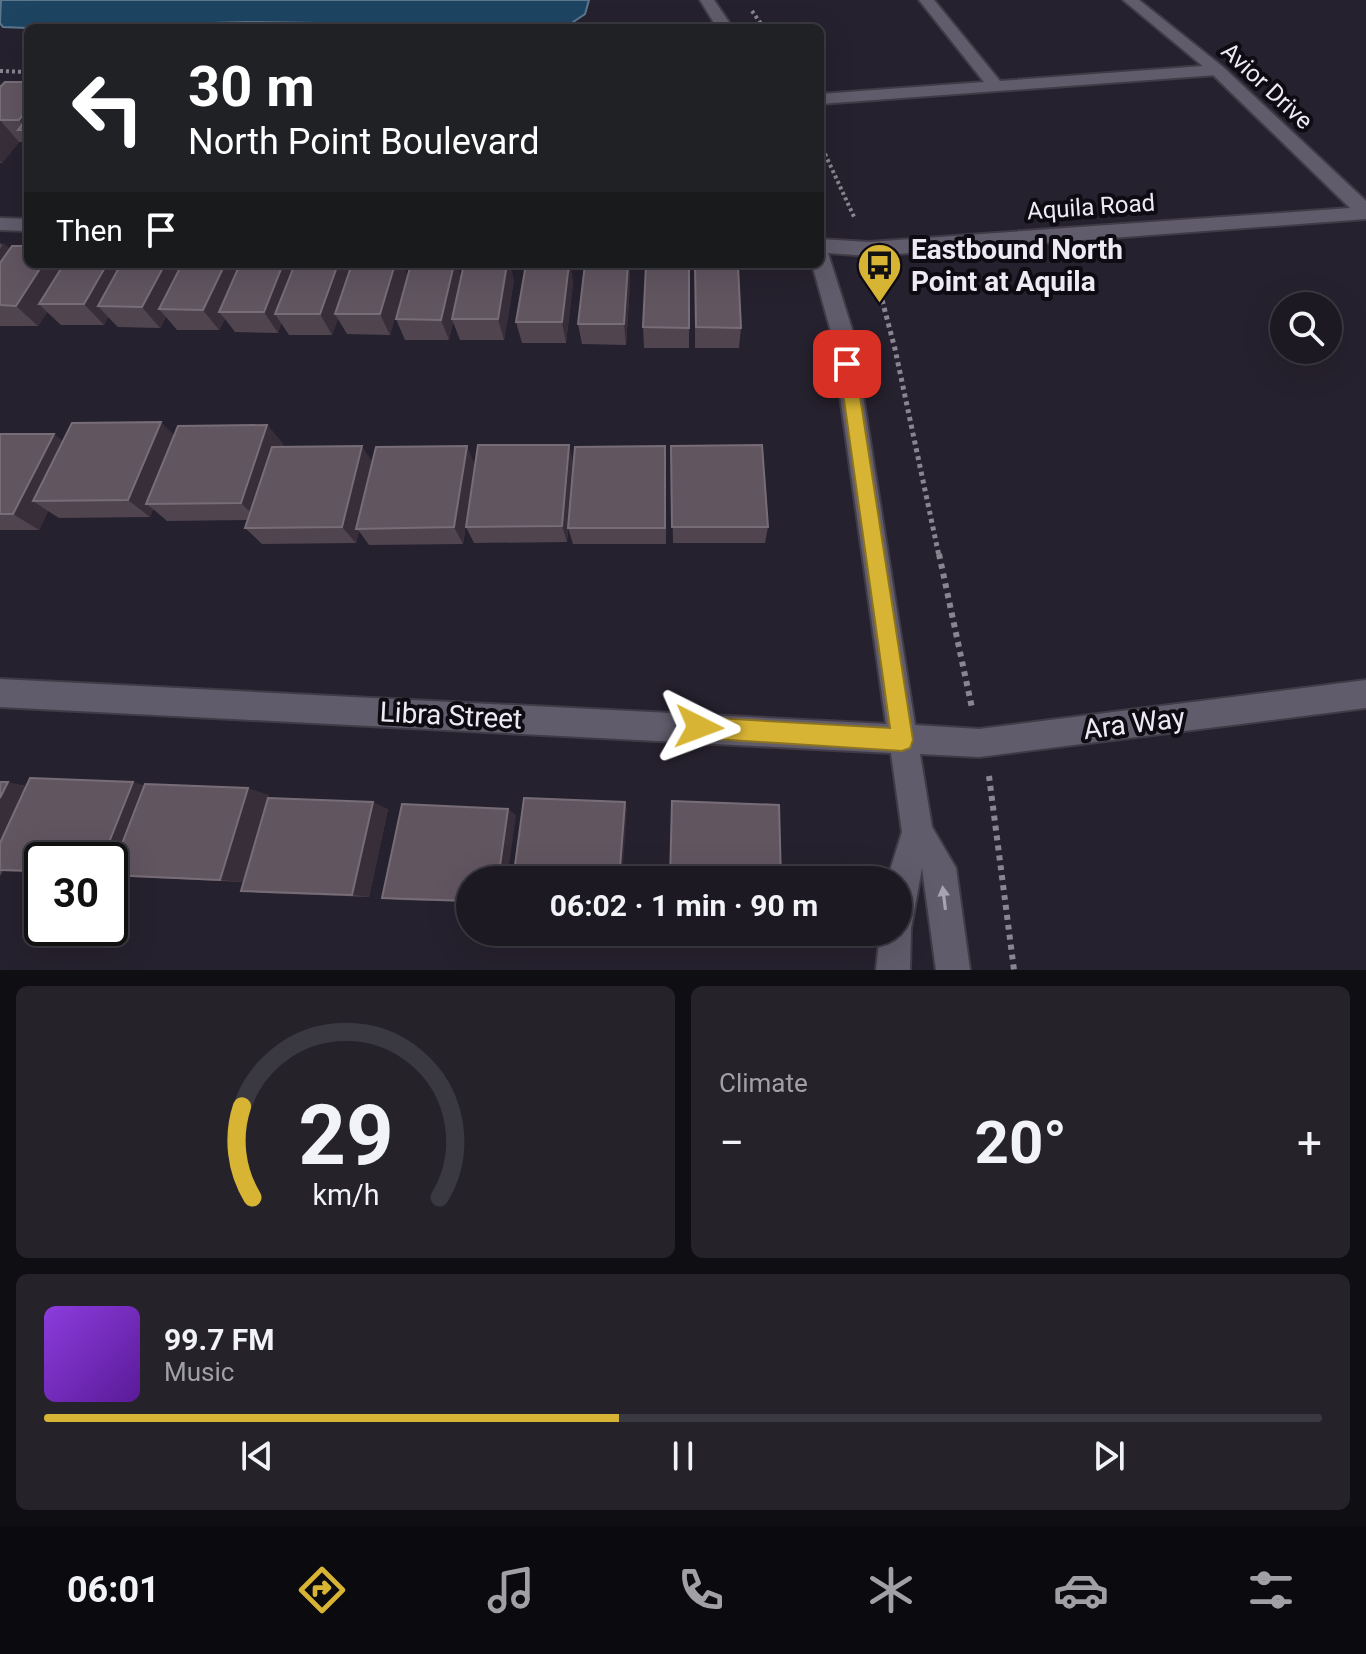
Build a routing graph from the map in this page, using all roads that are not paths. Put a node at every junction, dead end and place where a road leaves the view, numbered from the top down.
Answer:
1 (707, 0) edge
2 (926, 0) edge
3 (1130, 0) edge
4 (722, 24) edge
5 (1217, 70) junction
6 (996, 87) junction
7 (824, 99) edge
8 (1366, 212) edge
9 (0, 224) edge
10 (24, 225) edge
11 (824, 246) edge
12 (823, 268) edge
13 (0, 693) edge
14 (1366, 694) edge
15 (902, 740) junction
16 (917, 832) junction
17 (907, 866) edge
18 (895, 946) edge
19 (893, 970) edge
20 (953, 970) edge

1 - 4 street
2 - 6 street
3 - 5 street, Avior Drive
5 - 6 street
5 - 8 street, Avior Drive
6 - 7 street
8 - 11 street, Aquila Road
9 - 10 street
12 - 15 street
13 - 15 street, Libra Street
14 - 15 street, Ara Way
15 - 16 street
16 - 17 street
20 -> 16 street
18 - 19 street

